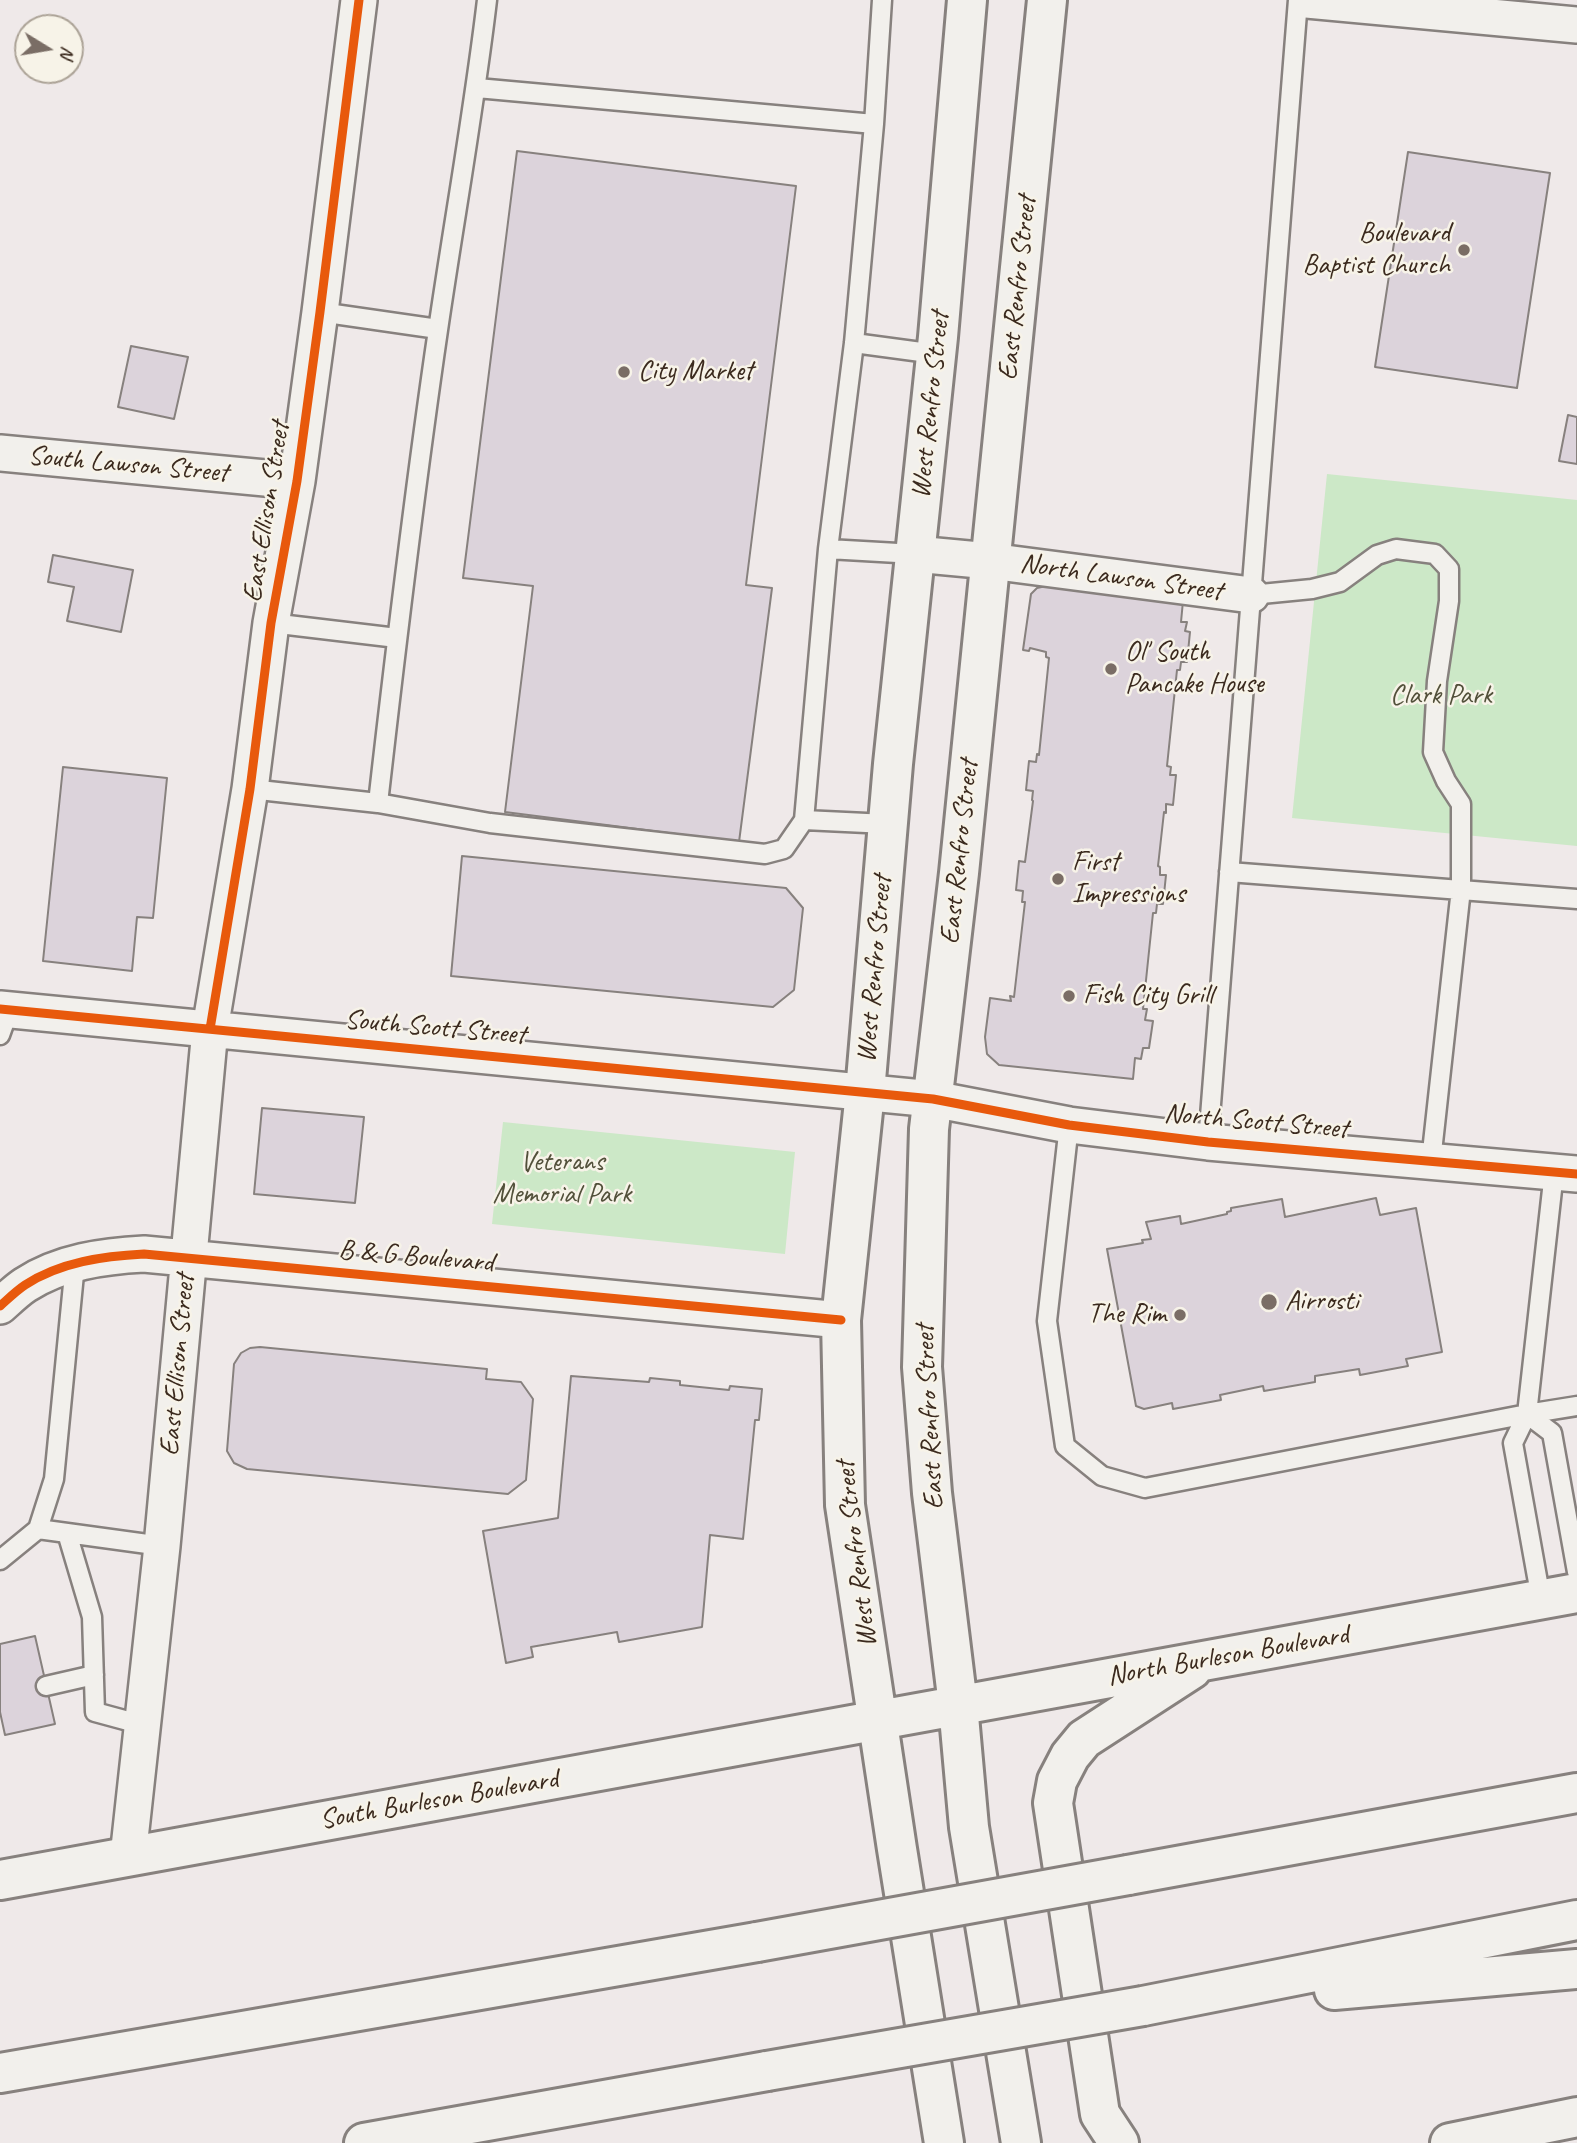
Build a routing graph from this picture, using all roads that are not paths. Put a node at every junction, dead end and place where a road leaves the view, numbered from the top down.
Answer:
1 (359, 0) edge
2 (487, 0) edge
3 (882, 0) edge
4 (967, 0) edge
5 (1047, 0) edge
6 (1298, 0) edge
7 (1324, 1) edge
8 (1577, 25) edge
9 (477, 88) junction
10 (874, 124) junction
11 (320, 312) junction
12 (438, 329) junction
13 (854, 343) junction
14 (936, 354) junction
15 (0, 453) edge
16 (297, 481) junction
17 (828, 549) junction
18 (915, 554) junction
19 (990, 561) junction
20 (1251, 595) junction
21 (271, 623) junction
22 (397, 638) junction
23 (250, 789) junction
24 (378, 803) junction
25 (804, 820) junction
26 (887, 824) junction
27 (1229, 872) junction
28 (1461, 889) junction
29 (1577, 899) edge
30 (3, 1018) edge
31 (210, 1030) junction
32 (865, 1092) junction
33 (933, 1099) junction
34 (1069, 1125) junction
35 (1208, 1142) junction
36 (1431, 1161) junction
37 (1566, 1173) edge
38 (187, 1258) junction
39 (75, 1264) junction
40 (0, 1306) edge
41 (841, 1320) junction
42 (1577, 1406) edge
43 (1527, 1414) junction
44 (38, 1529) junction
45 (67, 1533) junction
46 (162, 1546) junction
47 (0, 1560) edge
48 (1577, 1572) edge
49 (1559, 1596) edge
50 (1206, 1660) junction
51 (94, 1675) junction
52 (46, 1686) dead end
53 (958, 1705) junction
54 (878, 1720) junction
55 (142, 1725) junction
56 (1577, 1793) edge
57 (128, 1857) junction
58 (0, 1880) edge
59 (1577, 1920) edge
60 (1577, 1969) edge
61 (1143, 2006) junction
62 (0, 2073) edge
63 (1577, 2118) edge
64 (364, 2143) edge
65 (944, 2143) edge
66 (1021, 2143) edge
67 (1119, 2143) edge
68 (1450, 2143) edge

1 - 11 street, East Ellison Street
2 - 9 lane
3 - 10 lane
4 - 14 main road, West Renfro Street
5 - 19 main road, East Renfro Street
6 - 20 lane
7 - 8 street
9 - 10 lane
9 - 12 lane
10 - 13 lane
11 - 12 lane
11 - 16 street, East Ellison Street
12 - 22 lane
13 - 14 lane
13 - 17 lane
14 - 18 main road, West Renfro Street
15 - 16 street, South Lawson Street
16 - 21 street, East Ellison Street
17 - 18 lane
17 - 25 lane
18 - 19 street, North Lawson Street
18 - 26 main road, West Renfro Street
19 - 20 street, North Lawson Street
19 - 33 main road, East Renfro Street
20 - 27 lane
20 - 28 lane
21 - 22 lane
21 - 23 street, East Ellison Street
22 - 24 lane
23 - 24 lane
23 - 31 street, East Ellison Street
24 - 25 lane
25 - 26 lane
26 - 32 main road, West Renfro Street
27 - 28 lane
27 - 35 lane
28 - 29 lane
28 - 36 lane
30 - 31 street, South Scott Street
31 - 32 street, South Scott Street
31 - 38 street, East Ellison Street
32 - 33 street, South Scott Street
32 - 41 main road, West Renfro Street
33 - 34 street, North Scott Street
33 - 53 main road, East Renfro Street
34 - 35 street, North Scott Street
34 - 43 lane
35 - 36 street, North Scott Street
36 - 37 street, North Scott Street
37 - 43 lane
38 - 39 street, B & G Boulevard
38 - 41 street, B & G Boulevard
38 - 46 street, East Ellison Street
39 - 40 street, B & G Boulevard
39 - 44 lane
41 - 54 main road, West Renfro Street
42 - 43 lane
43 - 48 lane
43 - 49 lane
44 - 45 lane
44 - 47 lane
45 - 46 lane
45 - 51 lane
46 - 55 street, East Ellison Street
49 - 50 main road, North Burleson Boulevard
50 - 53 main road, North Burleson Boulevard
50 - 67 main road
51 - 52 lane
51 - 55 lane
53 - 54 main road, North Burleson Boulevard
53 - 66 main road
54 - 57 main road, South Burleson Boulevard
54 - 65 main road, West Renfro Street
55 - 57 street, East Ellison Street
56 - 62 main road, bridge
57 - 58 main road, South Burleson Boulevard
59 - 61 main road
60 - 61 main road
61 - 64 main road, bridge
63 - 68 main road

